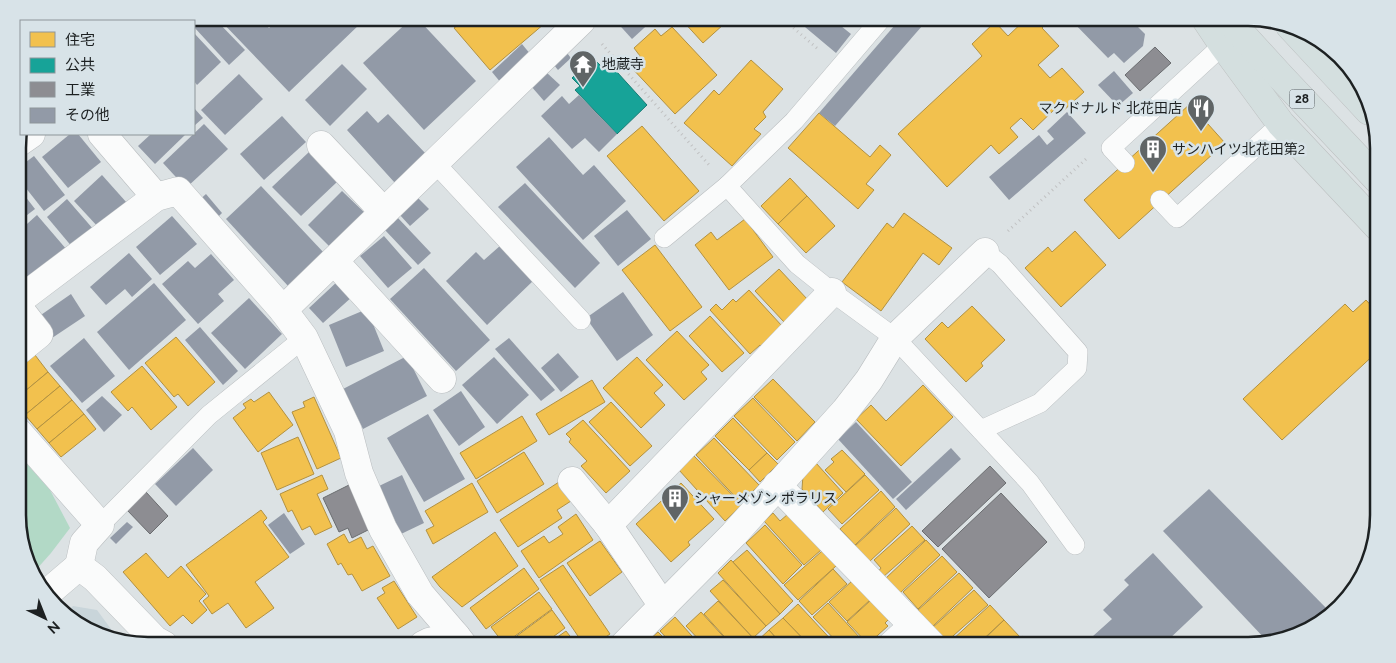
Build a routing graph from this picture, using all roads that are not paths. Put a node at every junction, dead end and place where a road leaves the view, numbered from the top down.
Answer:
1 (875, 26) edge
2 (1210, 26) edge
3 (1234, 26) edge
4 (574, 27) edge
5 (1303, 40) edge
6 (1223, 45) junction
7 (1359, 101) edge
8 (1281, 124) junction
9 (103, 135) edge
10 (321, 145) dead end
11 (435, 163) junction
12 (1125, 163) dead end
13 (1370, 172) edge
14 (727, 186) junction
15 (156, 197) junction
16 (1160, 200) dead end
17 (384, 212) junction
18 (1370, 219) edge
19 (664, 238) dead end
20 (985, 252) joint
21 (334, 261) junction
22 (832, 292) junction
23 (27, 295) edge
24 (283, 310) junction
25 (27, 318) edge
26 (581, 320) dead end
27 (304, 338) junction
28 (895, 338) junction
29 (26, 344) edge
30 (442, 379) dead end
31 (981, 430) junction
32 (26, 441) edge
33 (572, 481) dead end
34 (777, 485) junction
35 (100, 525) junction
36 (608, 525) junction
37 (1075, 546) dead end
38 (79, 566) junction
39 (51, 589) edge
40 (662, 606) junction
41 (913, 626) junction
42 (902, 636) edge
43 (923, 636) edge
44 (152, 637) edge
45 (456, 637) edge
46 (632, 637) edge

1 - 14 lane
2 - 6 main road
3 - 13 main road, 28
4 - 11 street
5 - 7 main road
6 - 8 main road
6 - 12 lane
8 - 16 lane
8 - 18 main road
9 - 15 street
10 - 17 street
11 - 17 street
11 - 26 lane
14 - 19 lane
14 - 22 lane
15 - 23 street
15 - 24 street
17 - 21 street
20 - 28 street
20 - 31 lane
21 - 24 street
21 - 30 street
22 - 28 lane
22 - 36 street
24 - 27 street
25 - 29 street
27 - 35 lane
27 - 45 street
28 - 31 lane
28 - 34 street
31 - 37 lane
32 - 35 street
33 - 36 street
34 - 40 street
34 - 41 street
35 - 38 street
36 - 40 street
38 - 39 street
38 - 44 street
40 - 46 street
41 - 42 street
41 - 43 street

